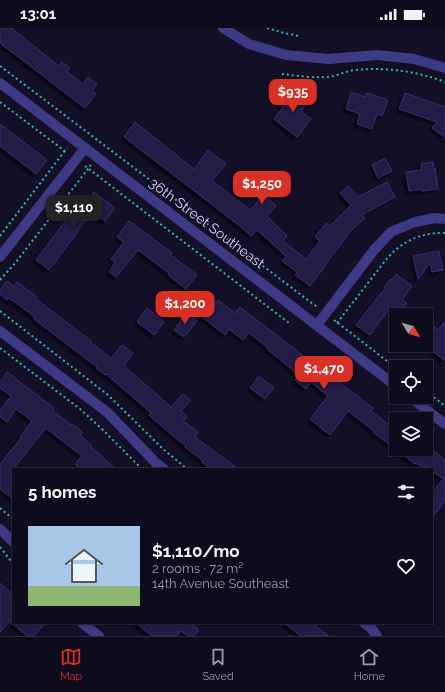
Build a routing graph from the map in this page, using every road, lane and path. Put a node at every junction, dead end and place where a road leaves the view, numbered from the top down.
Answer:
1 (222, 28) edge
2 (267, 28) edge
3 (299, 36) dead end
4 (0, 66) edge
5 (445, 68) edge
6 (282, 74) dead end
7 (445, 82) edge
8 (0, 83) edge
9 (0, 102) edge
10 (69, 146) dead end
11 (85, 148) junction
12 (65, 151) junction
13 (70, 155) dead end
14 (92, 164) dead end
15 (84, 165) dead end
16 (88, 168) junction
17 (445, 219) edge
18 (445, 234) edge
19 (0, 236) edge
20 (0, 256) edge
21 (0, 280) edge
22 (319, 309) dead end
23 (332, 319) dead end
24 (289, 322) dead end
25 (337, 323) junction
26 (317, 325) junction
27 (0, 331) edge
28 (0, 348) edge
29 (389, 363) edge
30 (389, 381) edge
31 (433, 397) edge
32 (419, 404) edge
33 (445, 406) edge
34 (445, 424) edge
35 (141, 468) edge
36 (163, 468) edge
37 (0, 508) edge
38 (12, 518) edge
39 (0, 529) edge
40 (12, 541) edge
41 (0, 547) edge
42 (12, 563) edge
43 (83, 624) edge
44 (365, 624) edge
45 (99, 636) edge
46 (377, 636) edge

1 - 5 street
2 - 3 path
4 - 22 path
6 - 7 path
8 - 11 street, 36th Street Southeast
9 - 12 path
10 - 12 path
11 - 20 street
11 - 26 street, 36th Street Southeast
12 - 13 path
12 - 19 path
14 - 16 path
15 - 16 path
16 - 21 path
16 - 24 path
17 - 26 street
18 - 25 path
23 - 25 path
25 - 29 path
26 - 30 street, 36th Street Southeast
27 - 36 street
28 - 35 path
31 - 33 path
32 - 34 street
37 - 38 path
39 - 40 street
41 - 42 path
43 - 45 street
44 - 46 street

